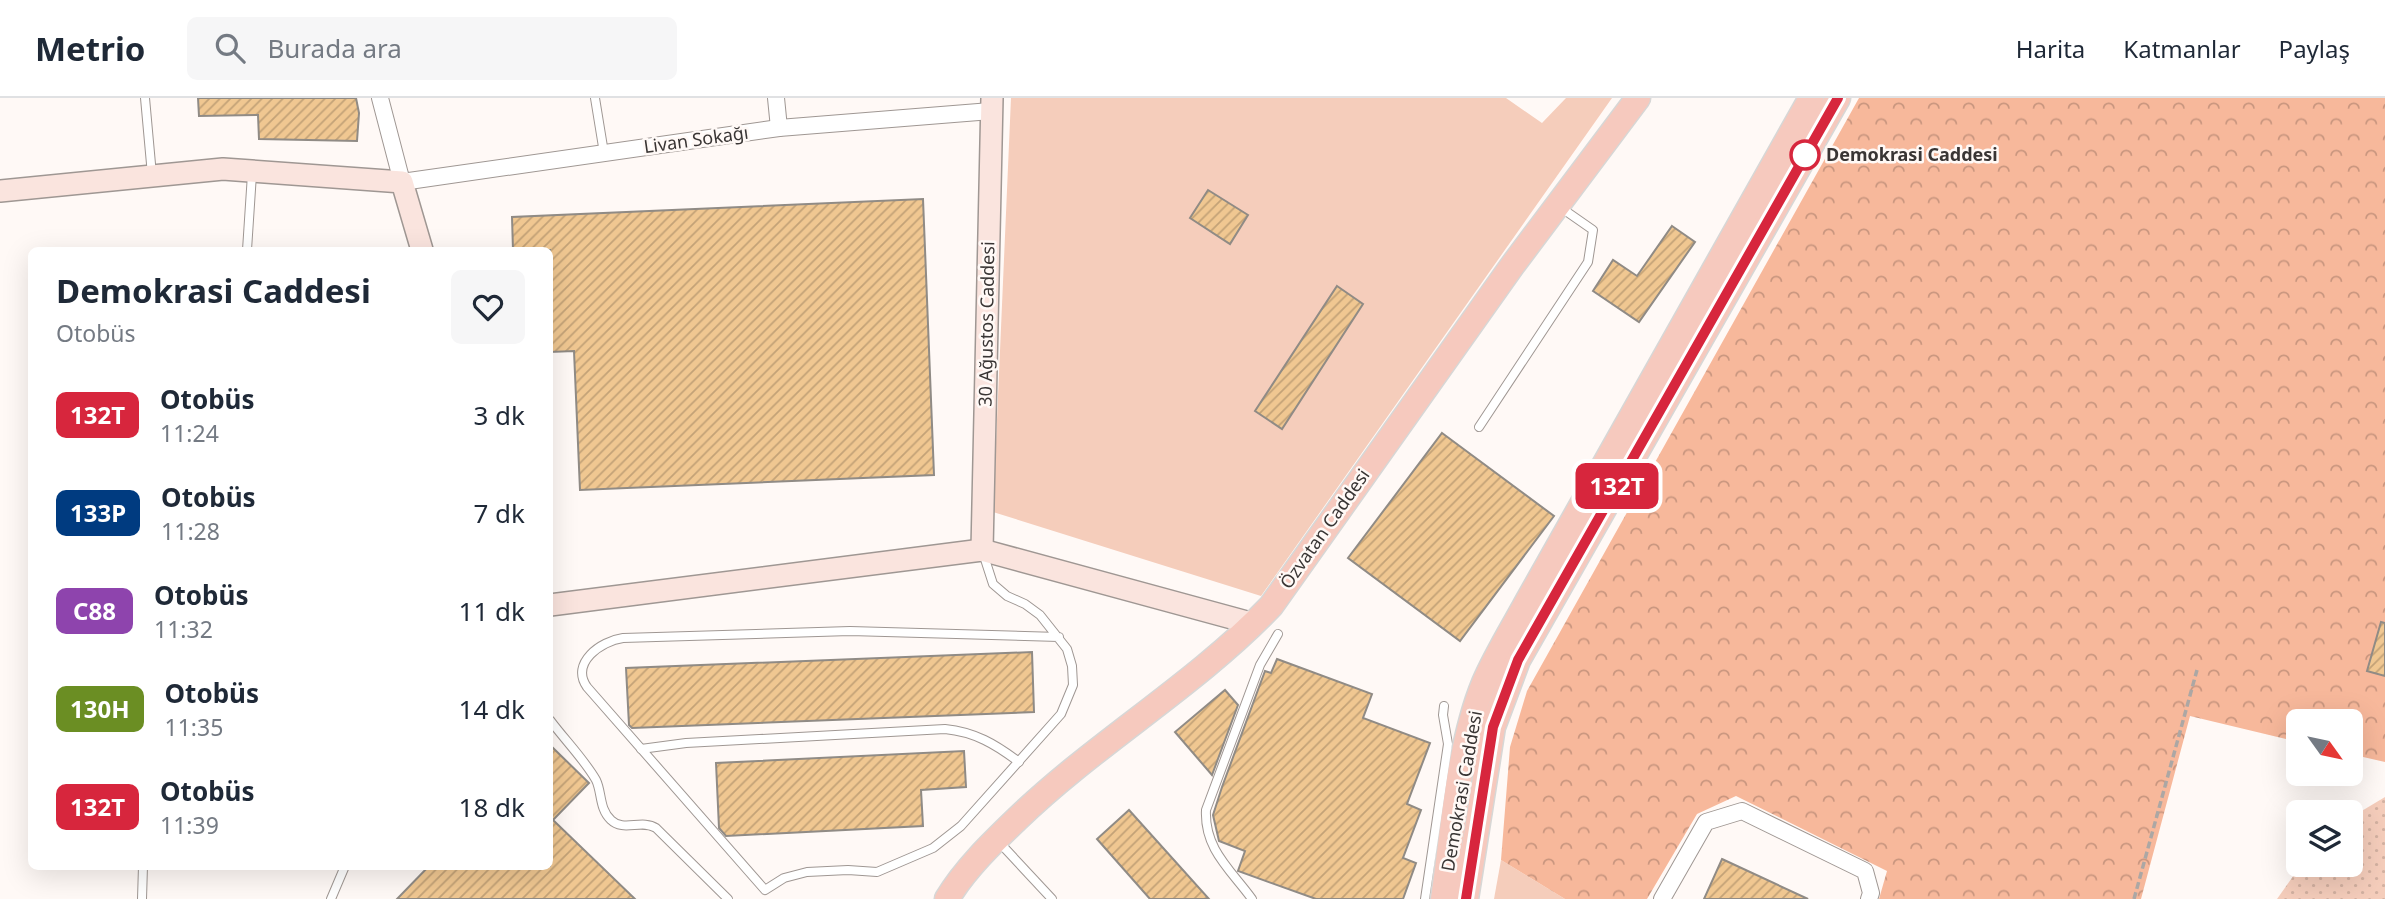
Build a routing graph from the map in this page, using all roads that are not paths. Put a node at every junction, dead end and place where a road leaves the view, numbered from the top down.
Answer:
1 (145, 98) edge
2 (380, 98) edge
3 (595, 98) edge
4 (776, 98) edge
5 (1638, 98) edge
6 (1811, 98) edge
7 (1838, 98) edge
8 (992, 104) edge
9 (779, 128) junction
10 (604, 153) junction
11 (253, 171) junction
12 (152, 176) junction
13 (401, 182) junction
14 (0, 191) edge
15 (1558, 205) junction
16 (247, 247) edge
17 (421, 247) edge
18 (1479, 427) dead end
19 (982, 550) junction
20 (553, 605) edge
21 (1254, 624) junction
22 (1279, 634) dead end
23 (1059, 637) junction
24 (1444, 706) dead end
25 (553, 724) edge
26 (641, 749) junction
27 (1019, 762) junction
28 (996, 838) junction
29 (143, 870) edge
30 (343, 870) edge
31 (142, 899) edge
32 (331, 899) edge
33 (728, 899) edge
34 (947, 899) edge
35 (1052, 899) edge
36 (1252, 899) edge
37 (1425, 899) edge
38 (1443, 899) edge
39 (1466, 899) edge
40 (1662, 899) edge
41 (1869, 899) edge

1 - 12 lane
2 - 13 street
3 - 10 lane
4 - 9 street
5 - 15 main road, Özvatan Caddesi
6 - 38 main road, Demokrasi Caddesi
7 - 39 main road, Demokrasi Caddesi
8 - 9 street, Livan Sokağı
8 - 19 street, 30 Ağustos Caddesi
9 - 10 street, Livan Sokağı
10 - 13 street, Livan Sokağı
11 - 12 street
11 - 13 street
11 - 16 lane
12 - 14 street
13 - 17 street
15 - 18 lane
15 - 21 main road, Özvatan Caddesi
19 - 20 street
19 - 21 street
19 - 23 lane
21 - 28 main road, Özvatan Caddesi
22 - 36 lane
23 - 26 lane
23 - 27 lane
24 - 37 lane
25 - 33 lane
26 - 27 lane
26 - 27 lane
28 - 34 main road, Özvatan Caddesi
28 - 35 lane
29 - 31 lane
30 - 32 lane
40 - 41 street

